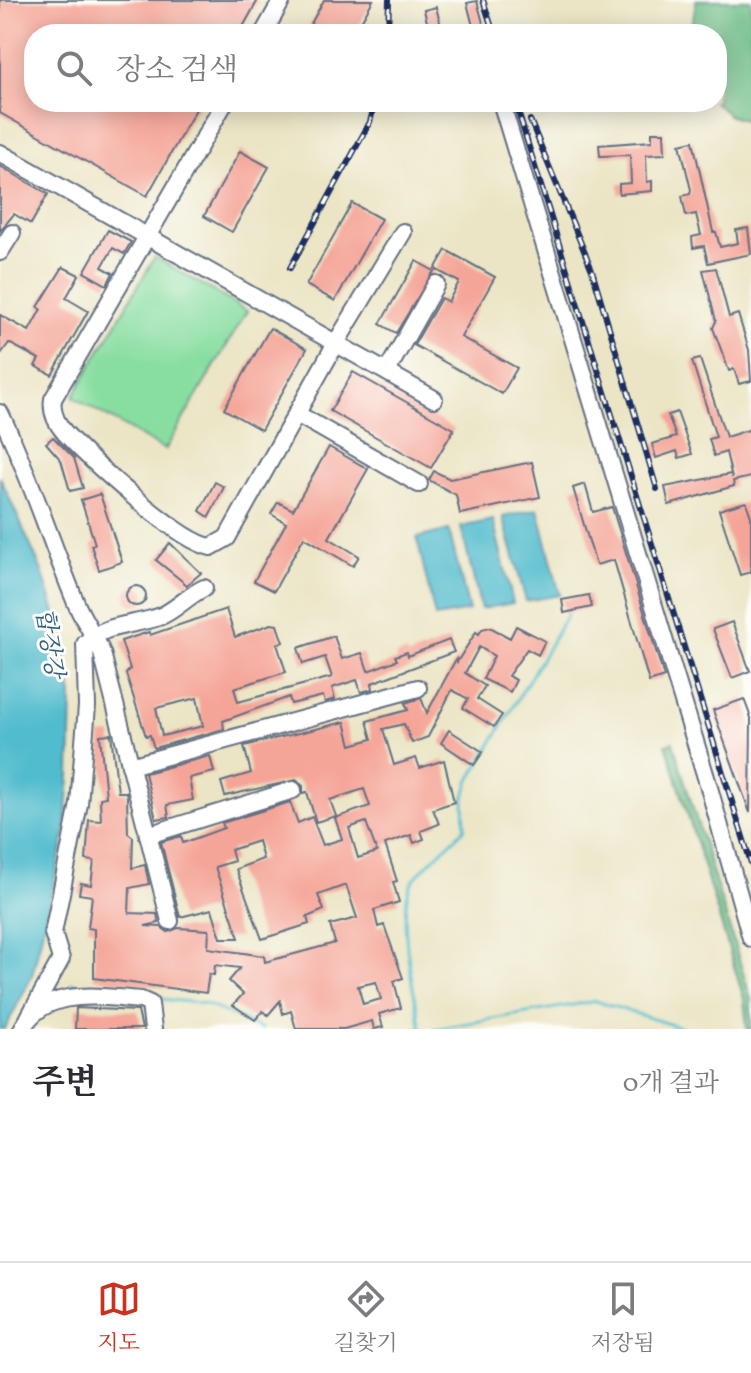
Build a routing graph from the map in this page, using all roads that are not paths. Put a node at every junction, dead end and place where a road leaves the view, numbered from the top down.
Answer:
1 (282, 0) edge
2 (269, 24) edge
3 (219, 112) edge
4 (504, 112) edge
5 (0, 153) edge
6 (403, 232) dead end
7 (12, 233) dead end
8 (149, 237) junction
9 (0, 252) edge
10 (436, 284) dead end
11 (336, 343) junction
12 (387, 371) junction
13 (434, 399) dead end
14 (0, 413) edge
15 (297, 414) junction
16 (419, 484) dead end
17 (204, 588) dead end
18 (94, 633) junction
19 (418, 688) dead end
20 (130, 766) junction
21 (293, 790) dead end
22 (148, 835) junction
23 (170, 921) dead end
24 (751, 938) edge
25 (26, 1023) edge
26 (153, 1029) edge

1 - 2 street
3 - 8 street
4 - 24 street
5 - 8 street
6 - 11 street
7 - 9 street
8 - 11 street
8 - 15 street
10 - 12 street
11 - 12 street
11 - 15 street
12 - 13 street
14 - 18 street
15 - 16 street
17 - 18 street
18 - 20 street
18 - 25 street
19 - 20 street
20 - 22 street
21 - 22 street
22 - 23 street
25 - 26 street

